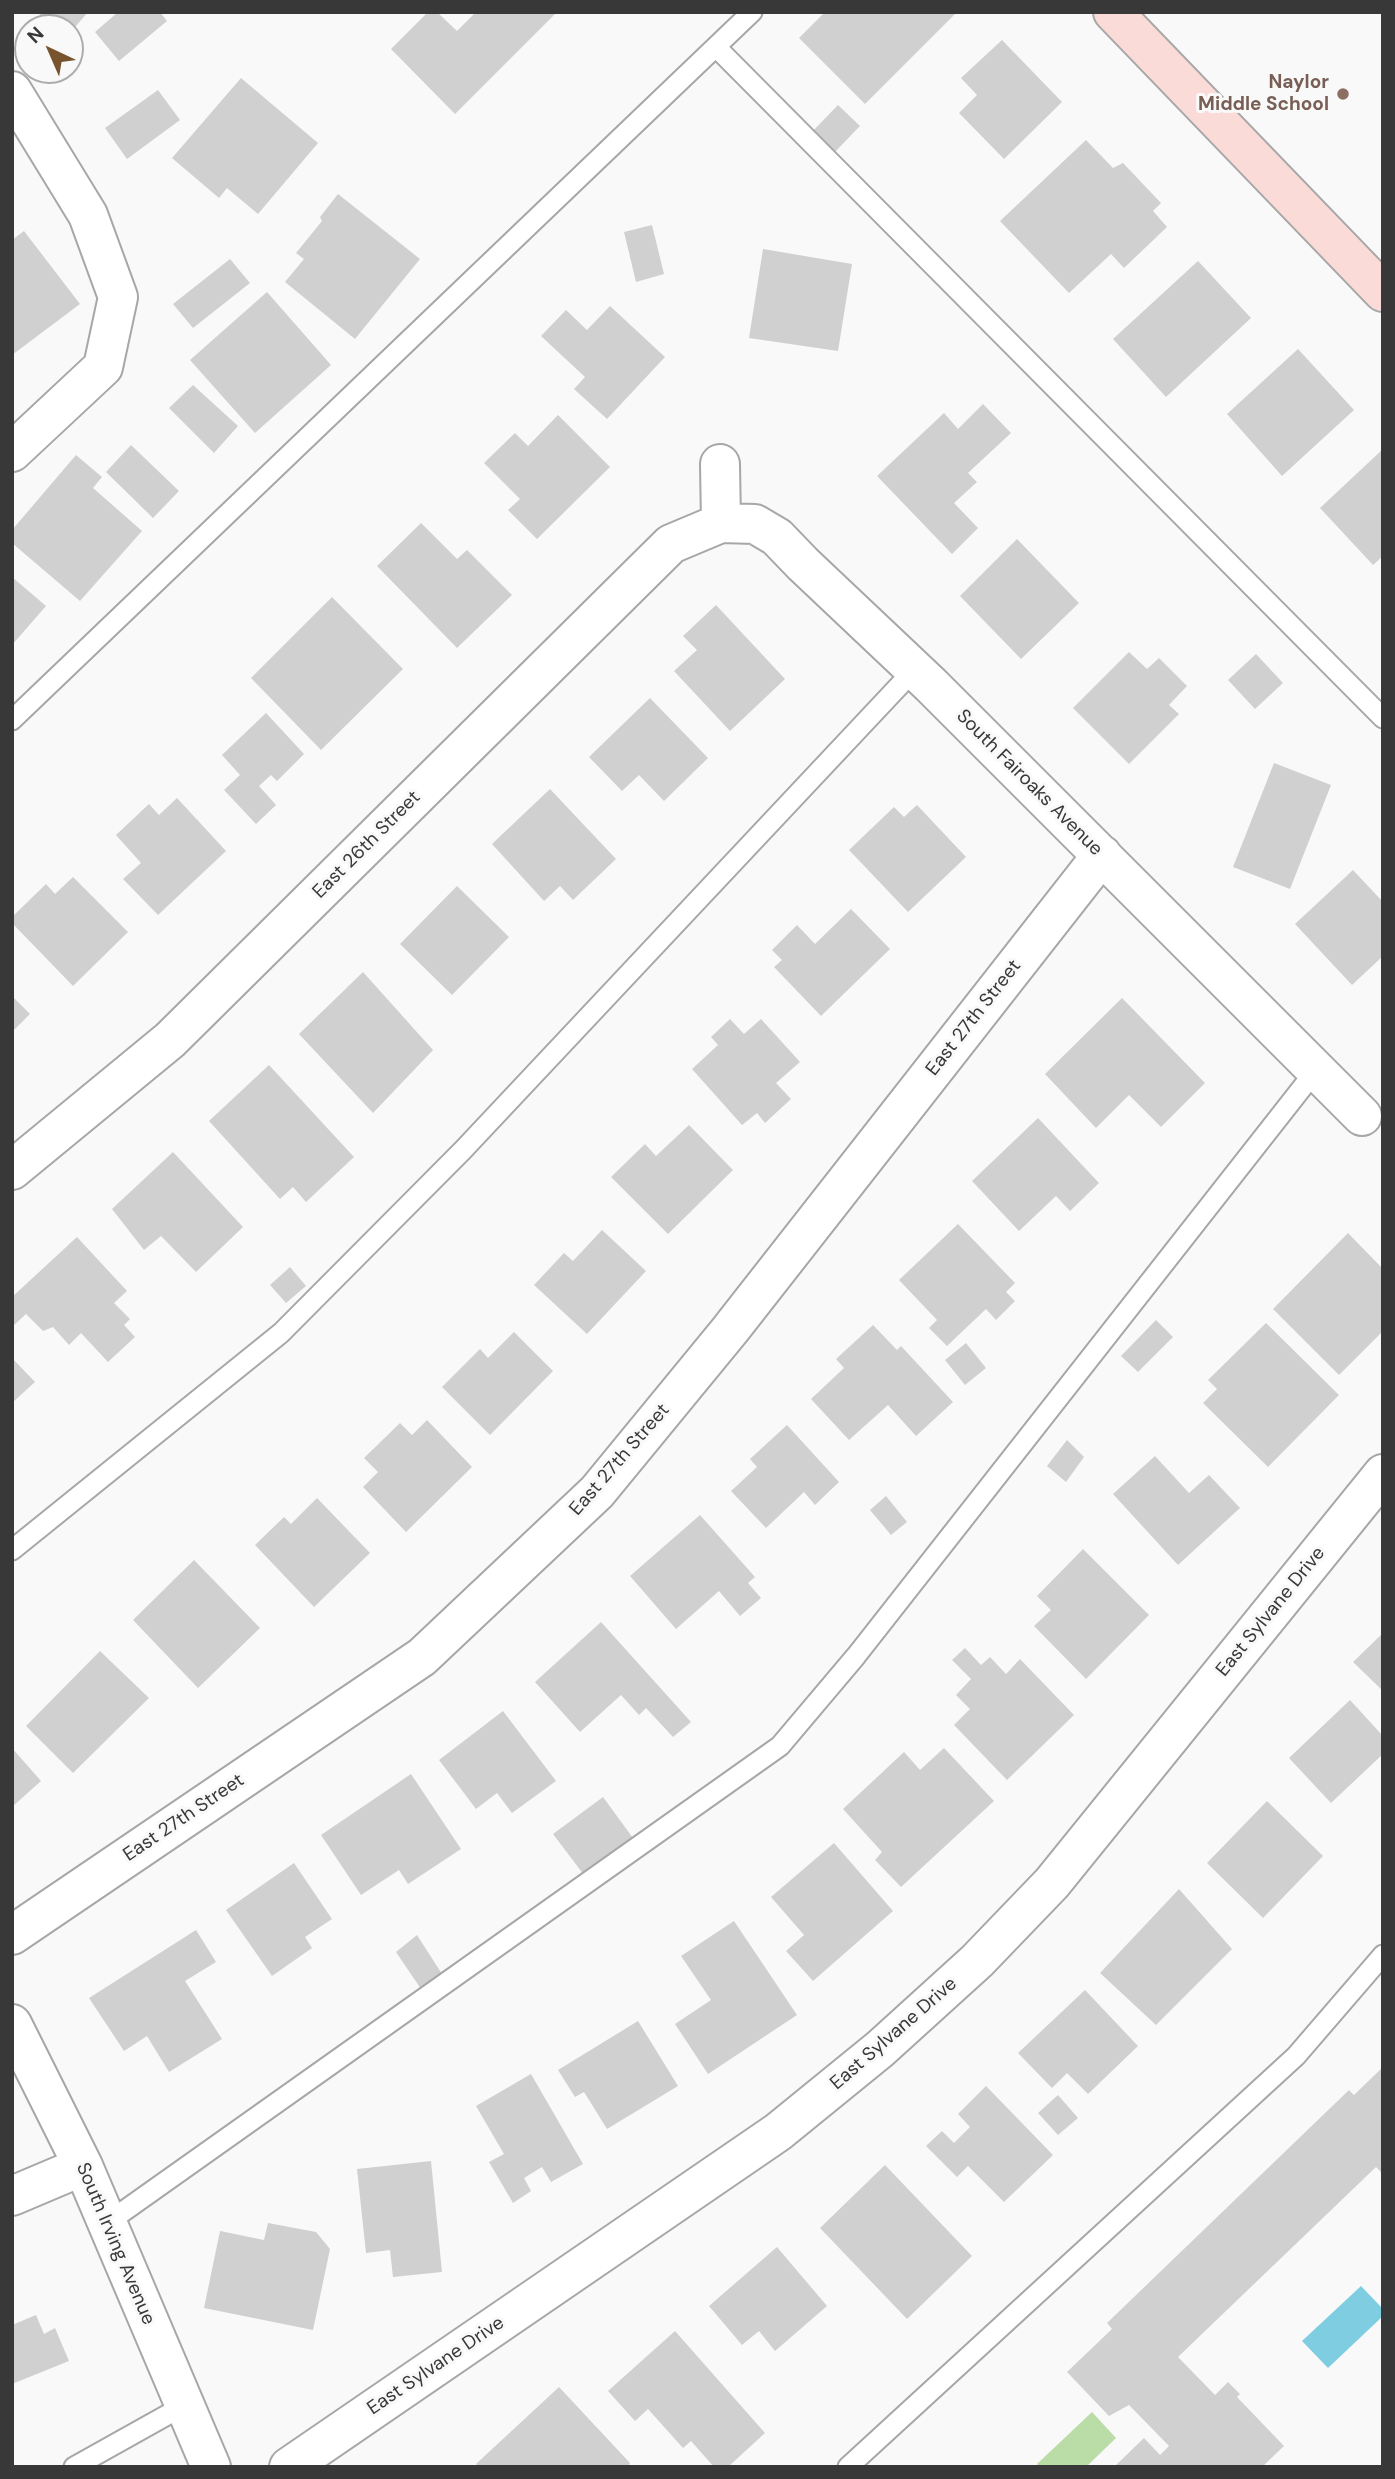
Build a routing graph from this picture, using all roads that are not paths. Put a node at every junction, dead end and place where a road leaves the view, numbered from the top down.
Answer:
1 (752, 12) edge
2 (1112, 12) edge
3 (716, 47) junction
4 (12, 91) edge
5 (1383, 292) edge
6 (12, 452) edge
7 (720, 464) dead end
8 (720, 523) junction
9 (914, 670) junction
10 (1383, 718) edge
11 (12, 720) edge
12 (1102, 855) junction
13 (1316, 1070) junction
14 (1376, 1117) edge
15 (12, 1170) edge
16 (1383, 1474) edge
17 (12, 1550) edge
18 (12, 1935) edge
19 (1383, 1955) edge
20 (12, 2024) edge
21 (83, 2166) junction
22 (12, 2196) edge
23 (107, 2223) junction
24 (185, 2405) junction
25 (74, 2467) edge
26 (211, 2467) edge
27 (289, 2467) edge
28 (848, 2467) edge

1 - 3 lane
2 - 5 street
3 - 10 lane
3 - 11 lane
4 - 6 street
7 - 8 street
8 - 9 street, South Fairoaks Avenue
8 - 15 street, East 26th Street
9 - 12 street, South Fairoaks Avenue
9 - 17 lane
12 - 13 street, South Fairoaks Avenue
12 - 18 street, East 27th Street
13 - 14 street, South Fairoaks Avenue
13 - 23 lane
16 - 27 street, East Sylvane Drive
19 - 28 lane
20 - 21 street, South Irving Avenue
21 - 22 street
21 - 23 street, South Irving Avenue
23 - 24 street, South Irving Avenue
24 - 25 lane
24 - 26 street, South Irving Avenue

